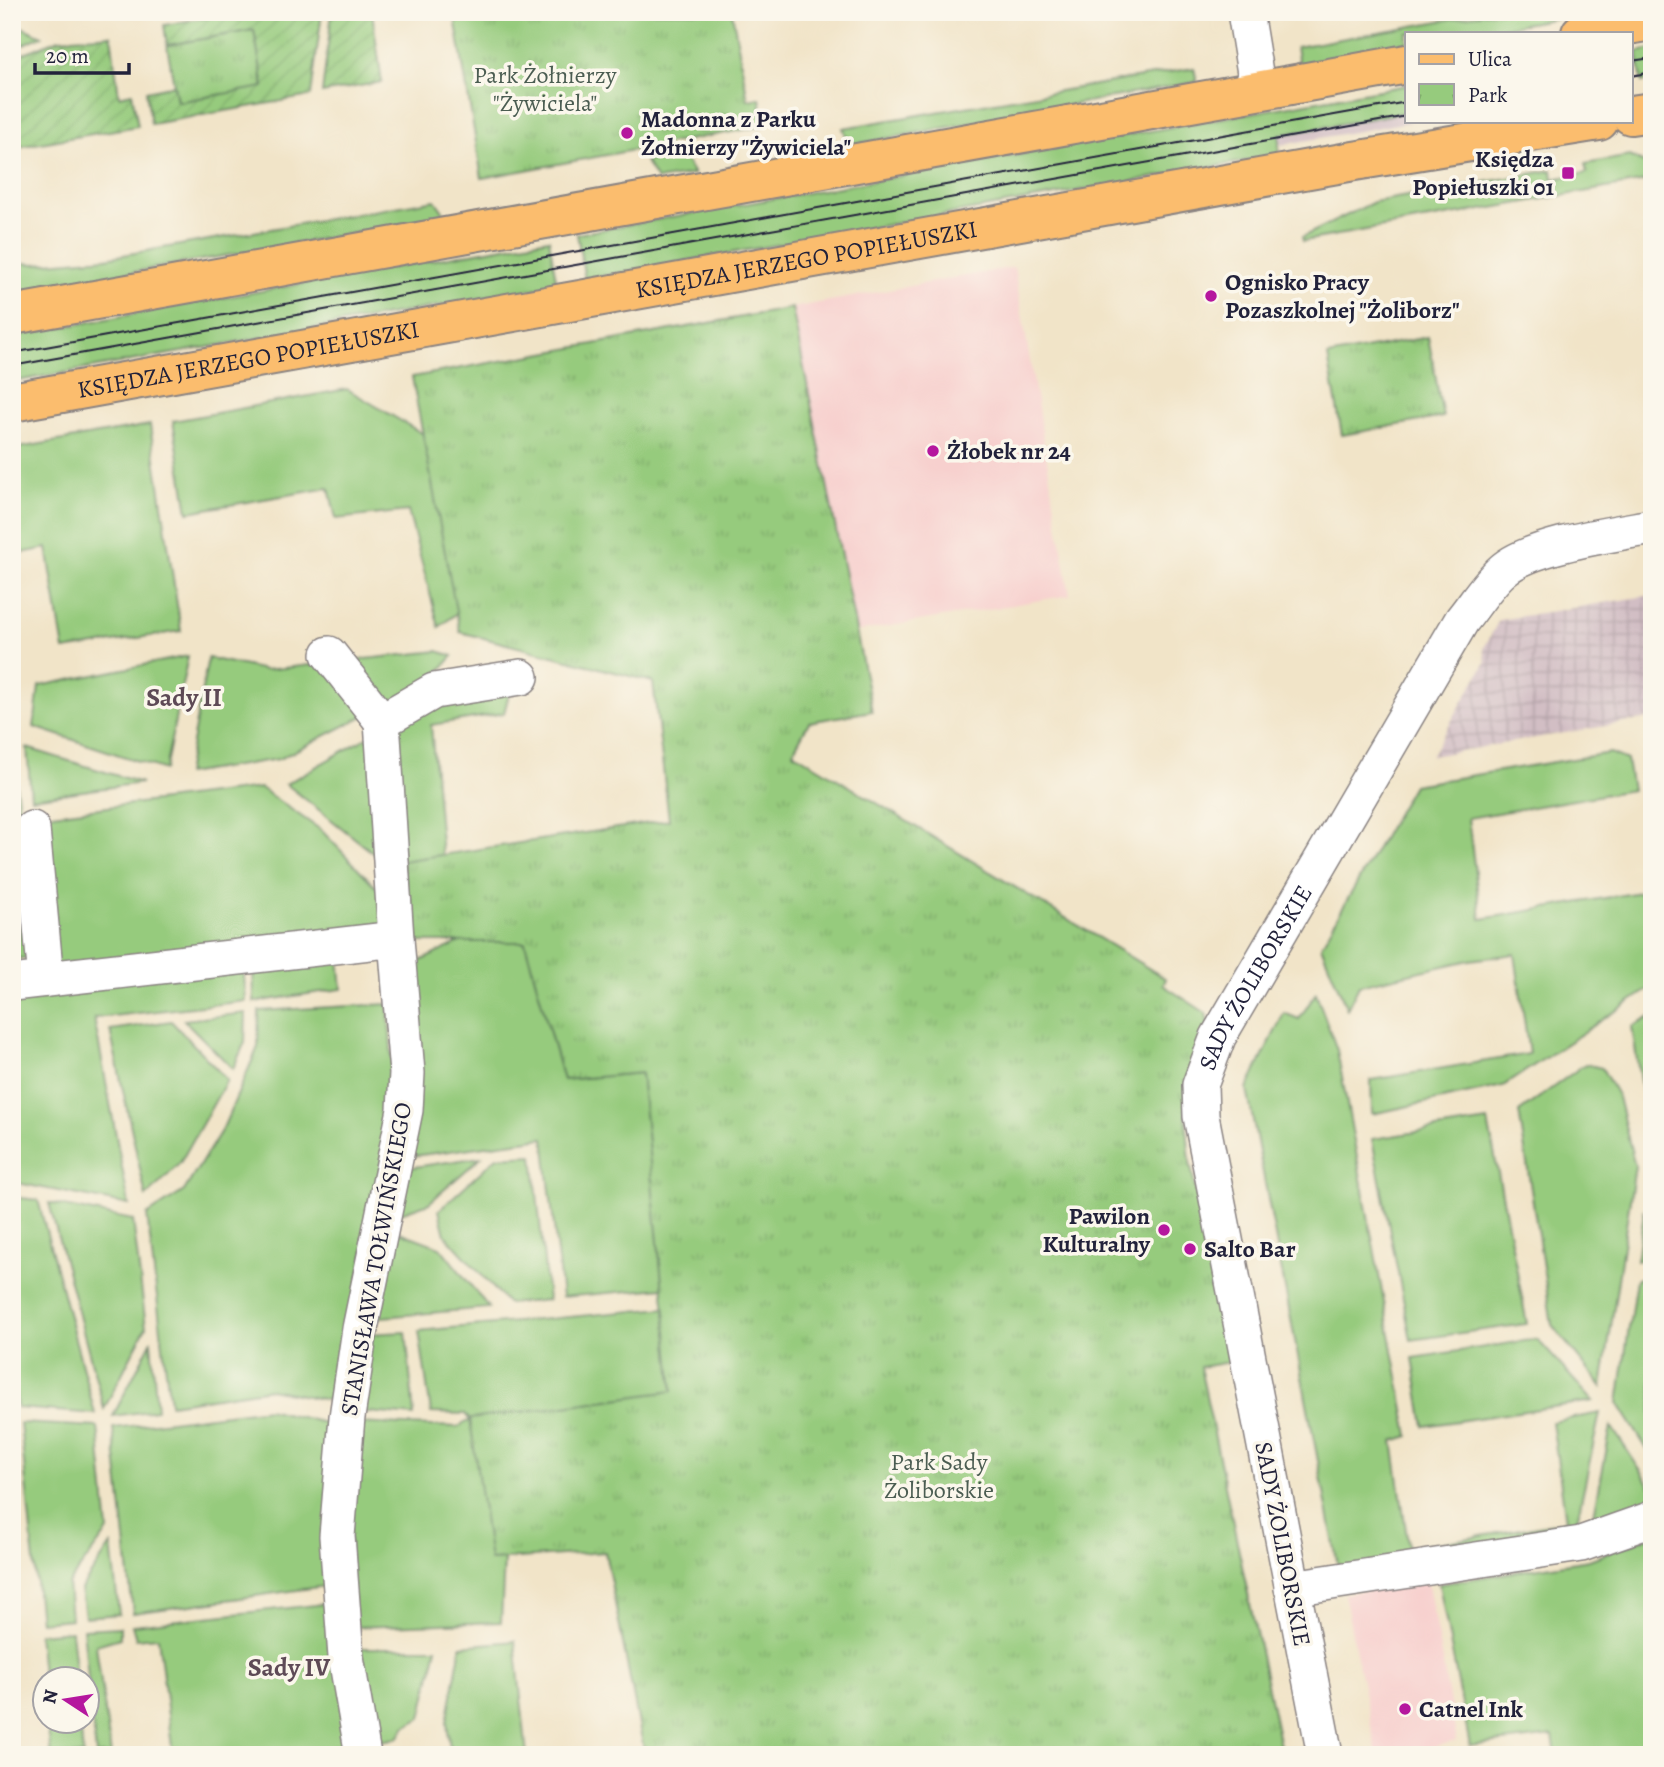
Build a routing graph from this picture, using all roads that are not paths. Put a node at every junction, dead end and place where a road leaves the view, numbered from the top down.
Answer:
1 (1245, 12) edge
2 (1652, 21) edge
3 (1587, 32) edge
4 (1405, 64) edge
5 (1258, 91) junction
6 (1652, 111) edge
7 (1632, 115) edge
8 (1593, 122) edge
9 (12, 303) edge
10 (63, 305) junction
11 (12, 315) edge
12 (12, 402) edge
13 (1652, 527) edge
14 (329, 654) dead end
15 (521, 677) dead end
16 (383, 721) junction
17 (32, 829) dead end
18 (396, 939) junction
19 (46, 979) junction
20 (12, 983) edge
21 (1652, 1519) edge
22 (1292, 1588) junction
23 (363, 1755) edge
24 (1325, 1755) edge

1 - 5 street
2 - 3 main road
4 - 5 main road
5 - 10 main road
6 - 7 main road
8 - 12 main road, KSIĘDZA JERZEGO POPIEŁUSZKI
9 - 10 street
10 - 11 main road
13 - 22 street, SADY ŻOLIBORSKIE
14 - 16 street
15 - 16 street
16 - 18 street, STANISŁAWA TOŁWIŃSKIEGO
17 - 19 street
18 - 19 street
18 - 23 street, STANISŁAWA TOŁWIŃSKIEGO
19 - 20 street
21 - 22 street
22 - 24 street, SADY ŻOLIBORSKIE

